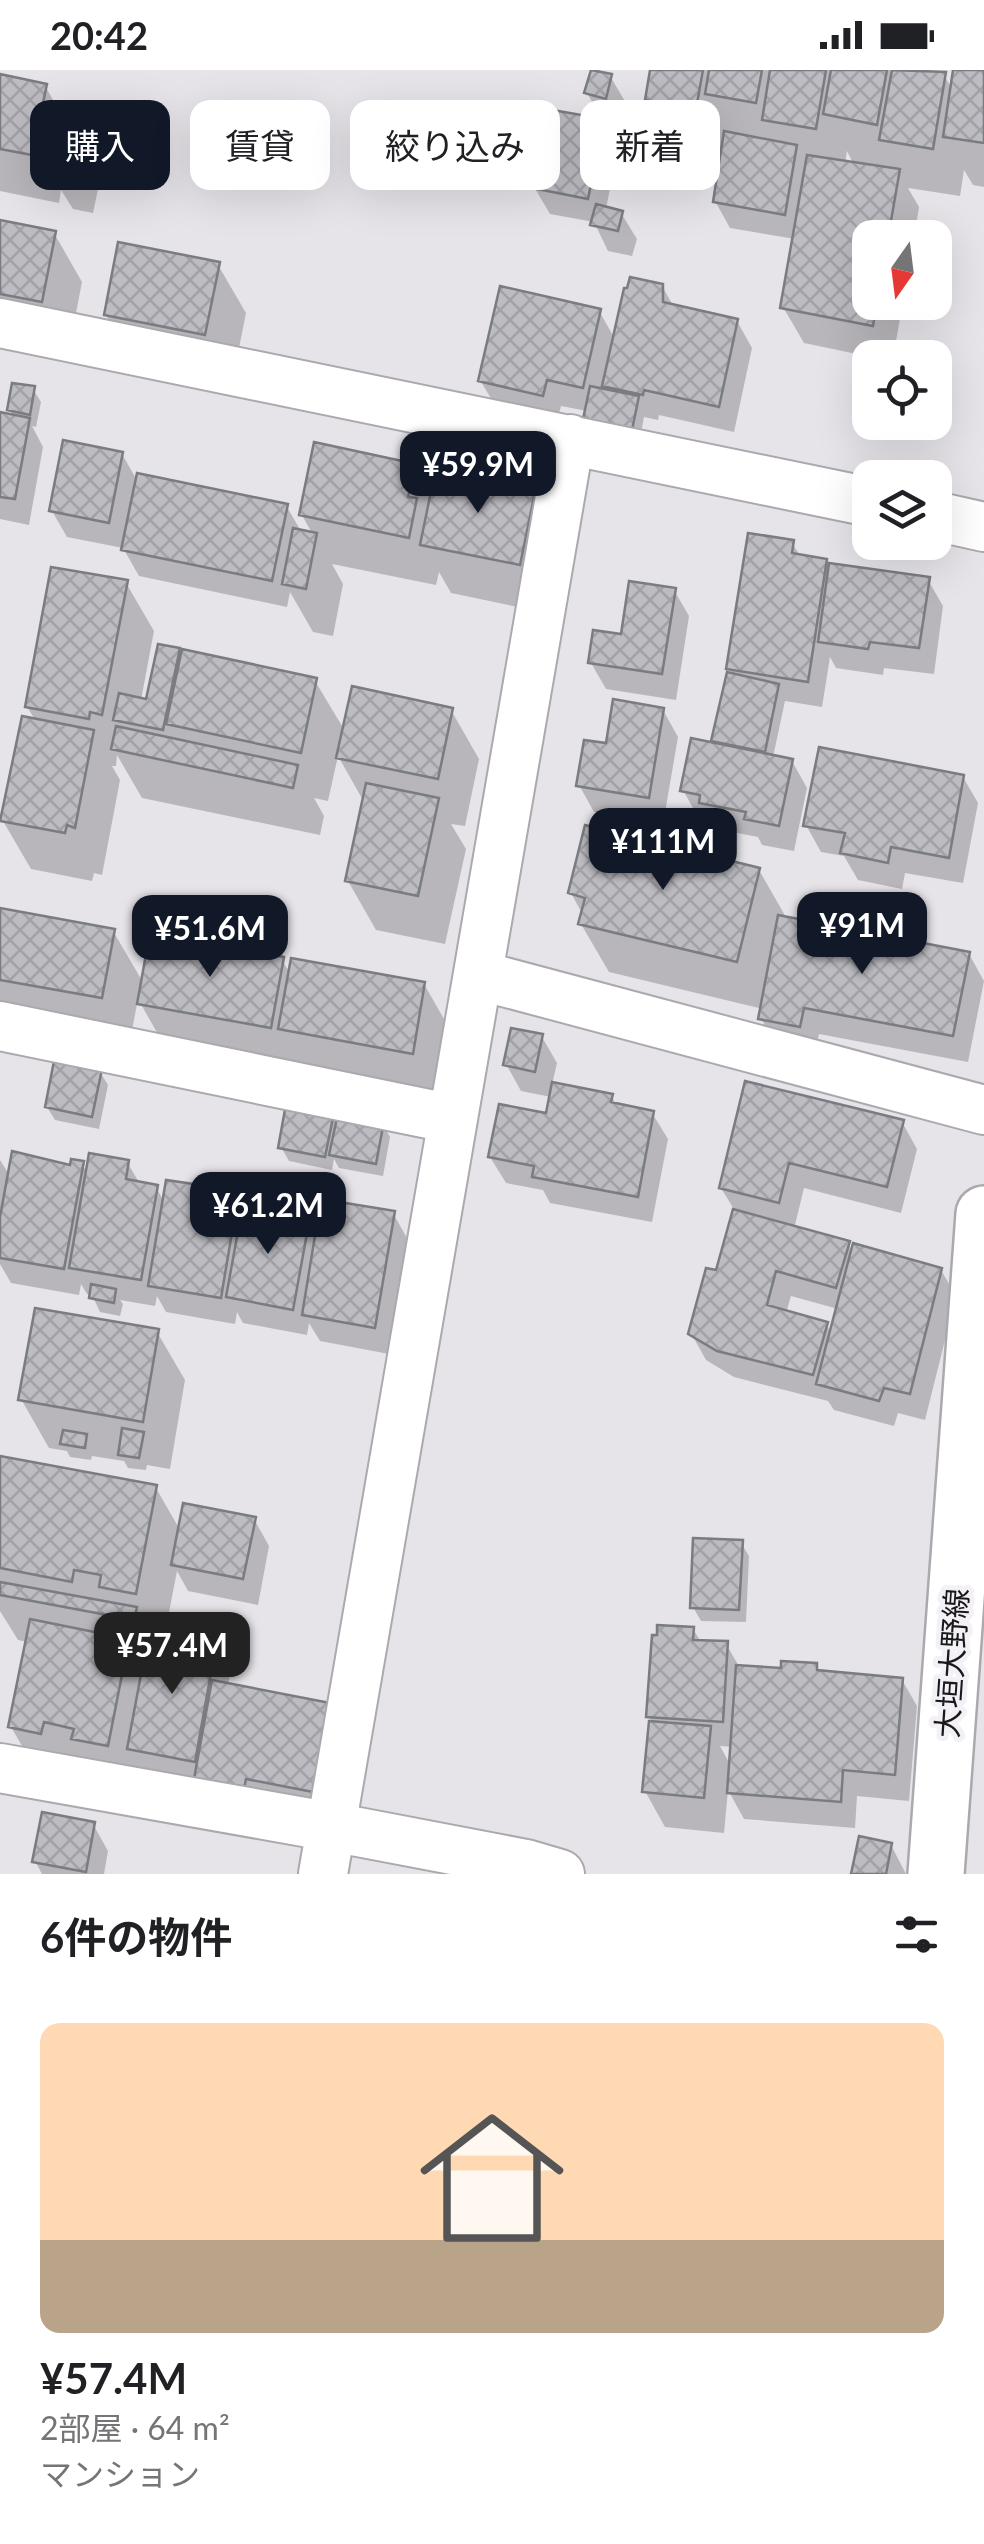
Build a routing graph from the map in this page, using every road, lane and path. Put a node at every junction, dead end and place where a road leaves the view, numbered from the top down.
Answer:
1 (0, 323) edge
2 (570, 439) junction
3 (852, 498) edge
4 (952, 520) edge
5 (984, 527) edge
6 (478, 975) junction
7 (0, 1026) edge
8 (984, 1110) edge
9 (453, 1119) junction
10 (984, 1214) edge
11 (0, 1768) edge
12 (332, 1828) junction
13 (324, 1874) edge
14 (560, 1874) edge
15 (936, 1874) edge

1 - 2 street
2 - 3 street
2 - 6 street
4 - 5 street
6 - 8 street
6 - 9 street
7 - 9 street
9 - 12 street
10 - 15 main road, 大垣大野線
11 - 12 street
12 - 13 street
12 - 14 street

